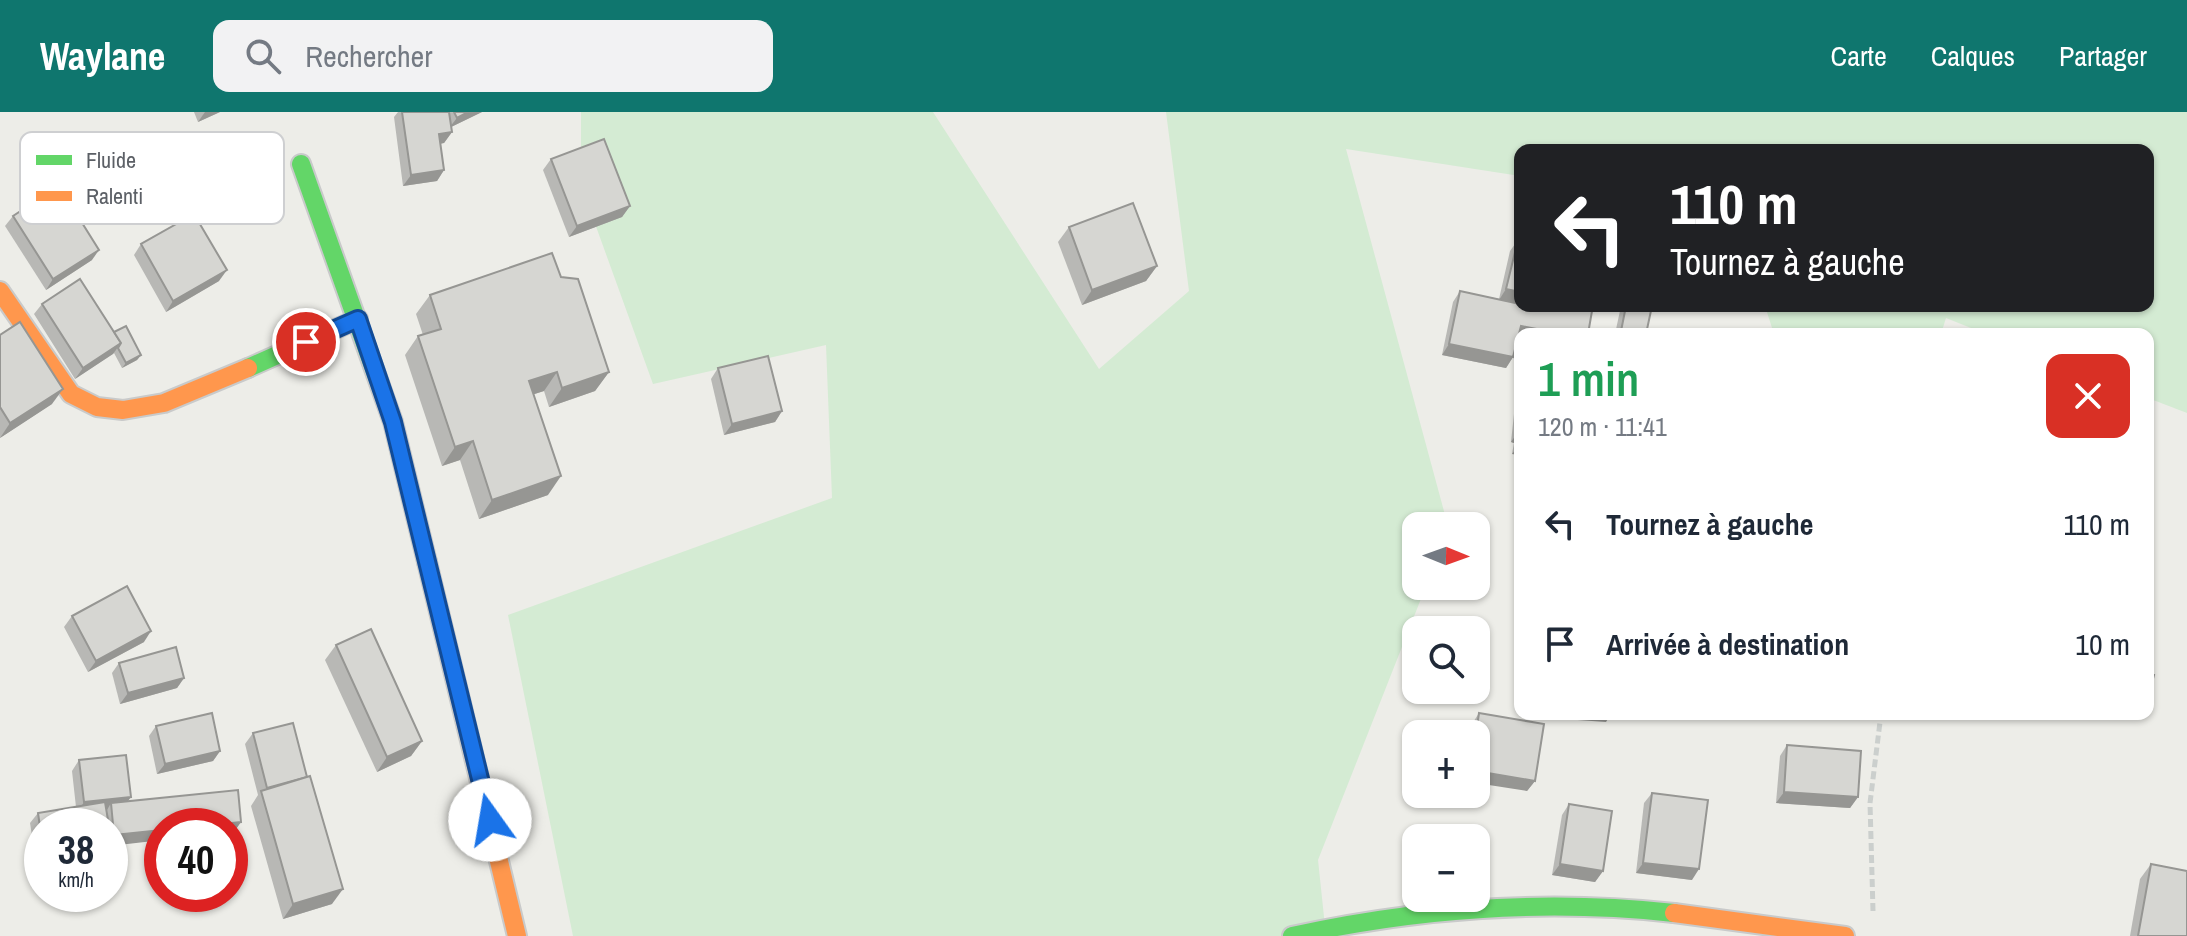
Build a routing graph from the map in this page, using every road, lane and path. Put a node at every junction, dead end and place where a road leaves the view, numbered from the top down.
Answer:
1 (301, 164) dead end
2 (0, 291) edge
3 (358, 319) junction
4 (1880, 720) edge
5 (1874, 921) dead end
6 (517, 936) edge
7 (1292, 936) edge
8 (1845, 936) edge

1 - 3 street
2 - 3 street
3 - 6 street
4 - 5 path
7 - 8 street

